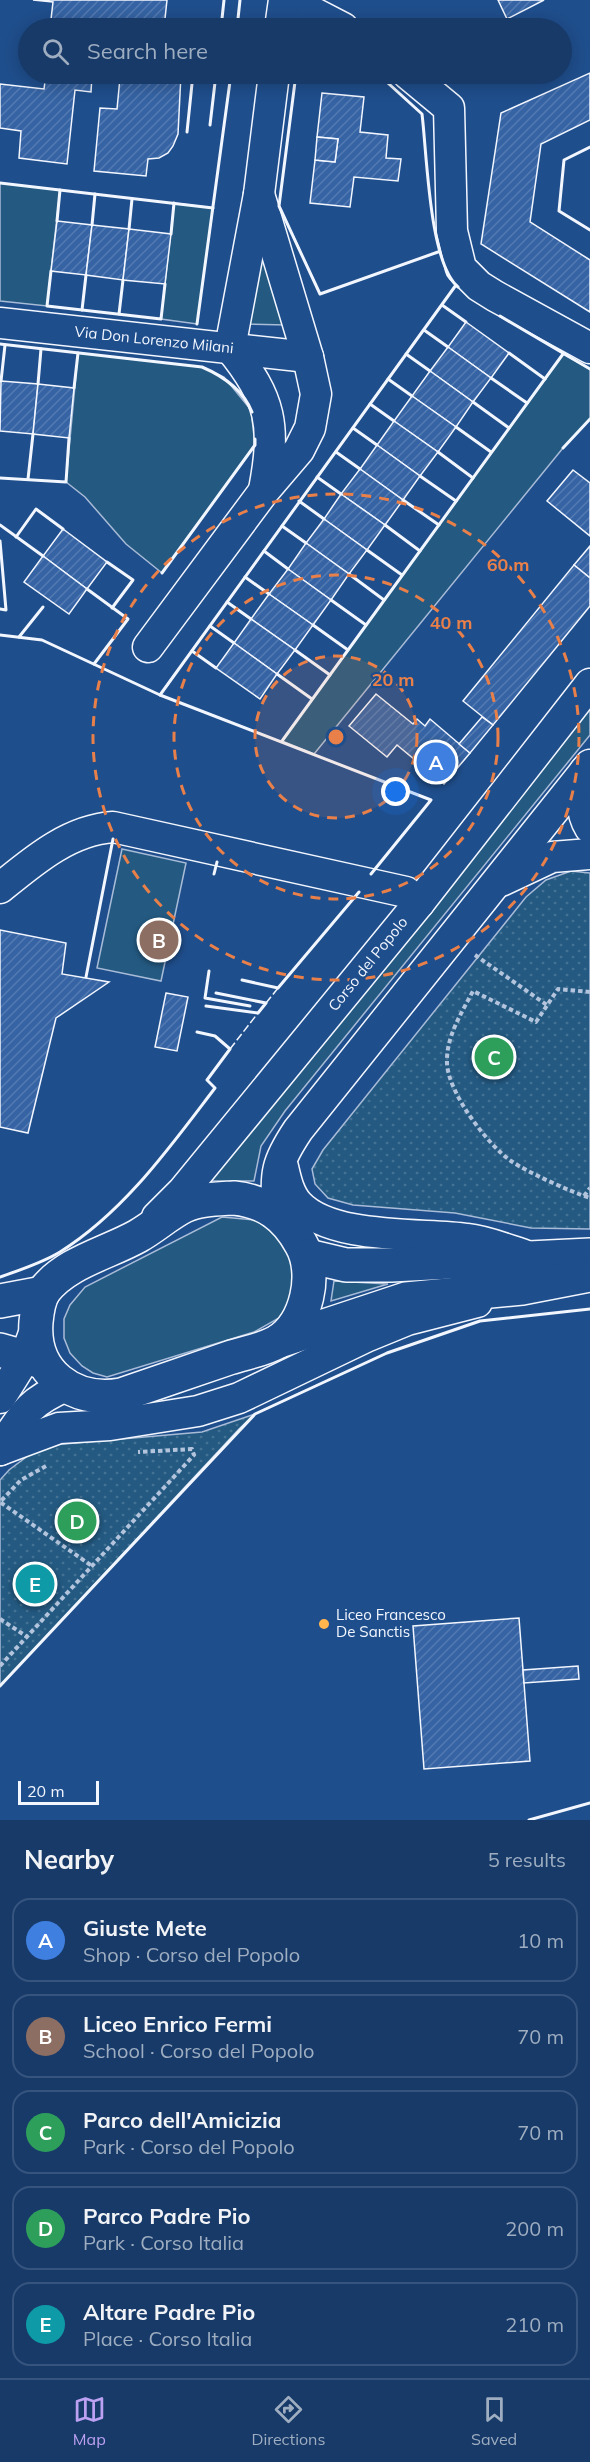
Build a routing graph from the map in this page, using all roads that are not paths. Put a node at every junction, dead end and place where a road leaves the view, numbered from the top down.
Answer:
1 (284, 0) edge
2 (289, 0) edge
3 (281, 18) edge
4 (324, 18) edge
5 (273, 84) edge
6 (420, 84) edge
7 (259, 194) junction
8 (0, 323) edge
9 (230, 348) junction
10 (590, 348) edge
11 (308, 357) junction
12 (264, 491) junction
13 (148, 647) dead end
14 (590, 684) edge
15 (587, 768) edge
16 (590, 828) edge
17 (590, 854) edge
18 (493, 885) junction
19 (0, 888) edge
20 (419, 903) junction
21 (280, 1156) junction
22 (278, 1212) junction
23 (136, 1237) junction
24 (590, 1255) edge
25 (308, 1256) junction
26 (536, 1258) junction
27 (590, 1275) edge
28 (522, 1288) junction
29 (43, 1293) junction
30 (0, 1301) edge
31 (278, 1342) junction
32 (26, 1350) edge
33 (66, 1386) junction
34 (0, 1398) edge
35 (0, 1450) edge

1 - 3 street
2 - 4 street
5 - 7 street
6 - 10 street
7 - 9 street
7 - 11 street
8 - 9 street, Via Don Lorenzo Milani
9 - 11 street, Via Don Lorenzo Milani
9 - 12 street
11 - 12 street
12 - 13 street
14 - 20 street, Corso del Popolo
15 - 16 street
15 - 18 street
17 - 18 street
18 - 21 street
19 - 20 street
20 - 23 street, Corso del Popolo
21 - 22 street
21 - 26 street
22 - 23 main road
22 - 25 main road
23 - 29 main road
24 - 26 main road
25 - 26 main road
25 - 31 main road
27 - 28 main road
28 - 31 main road
28 - 35 street
29 - 30 main road
29 - 32 main road
31 - 33 main road
32 - 33 main road
32 - 34 street
33 - 35 street

